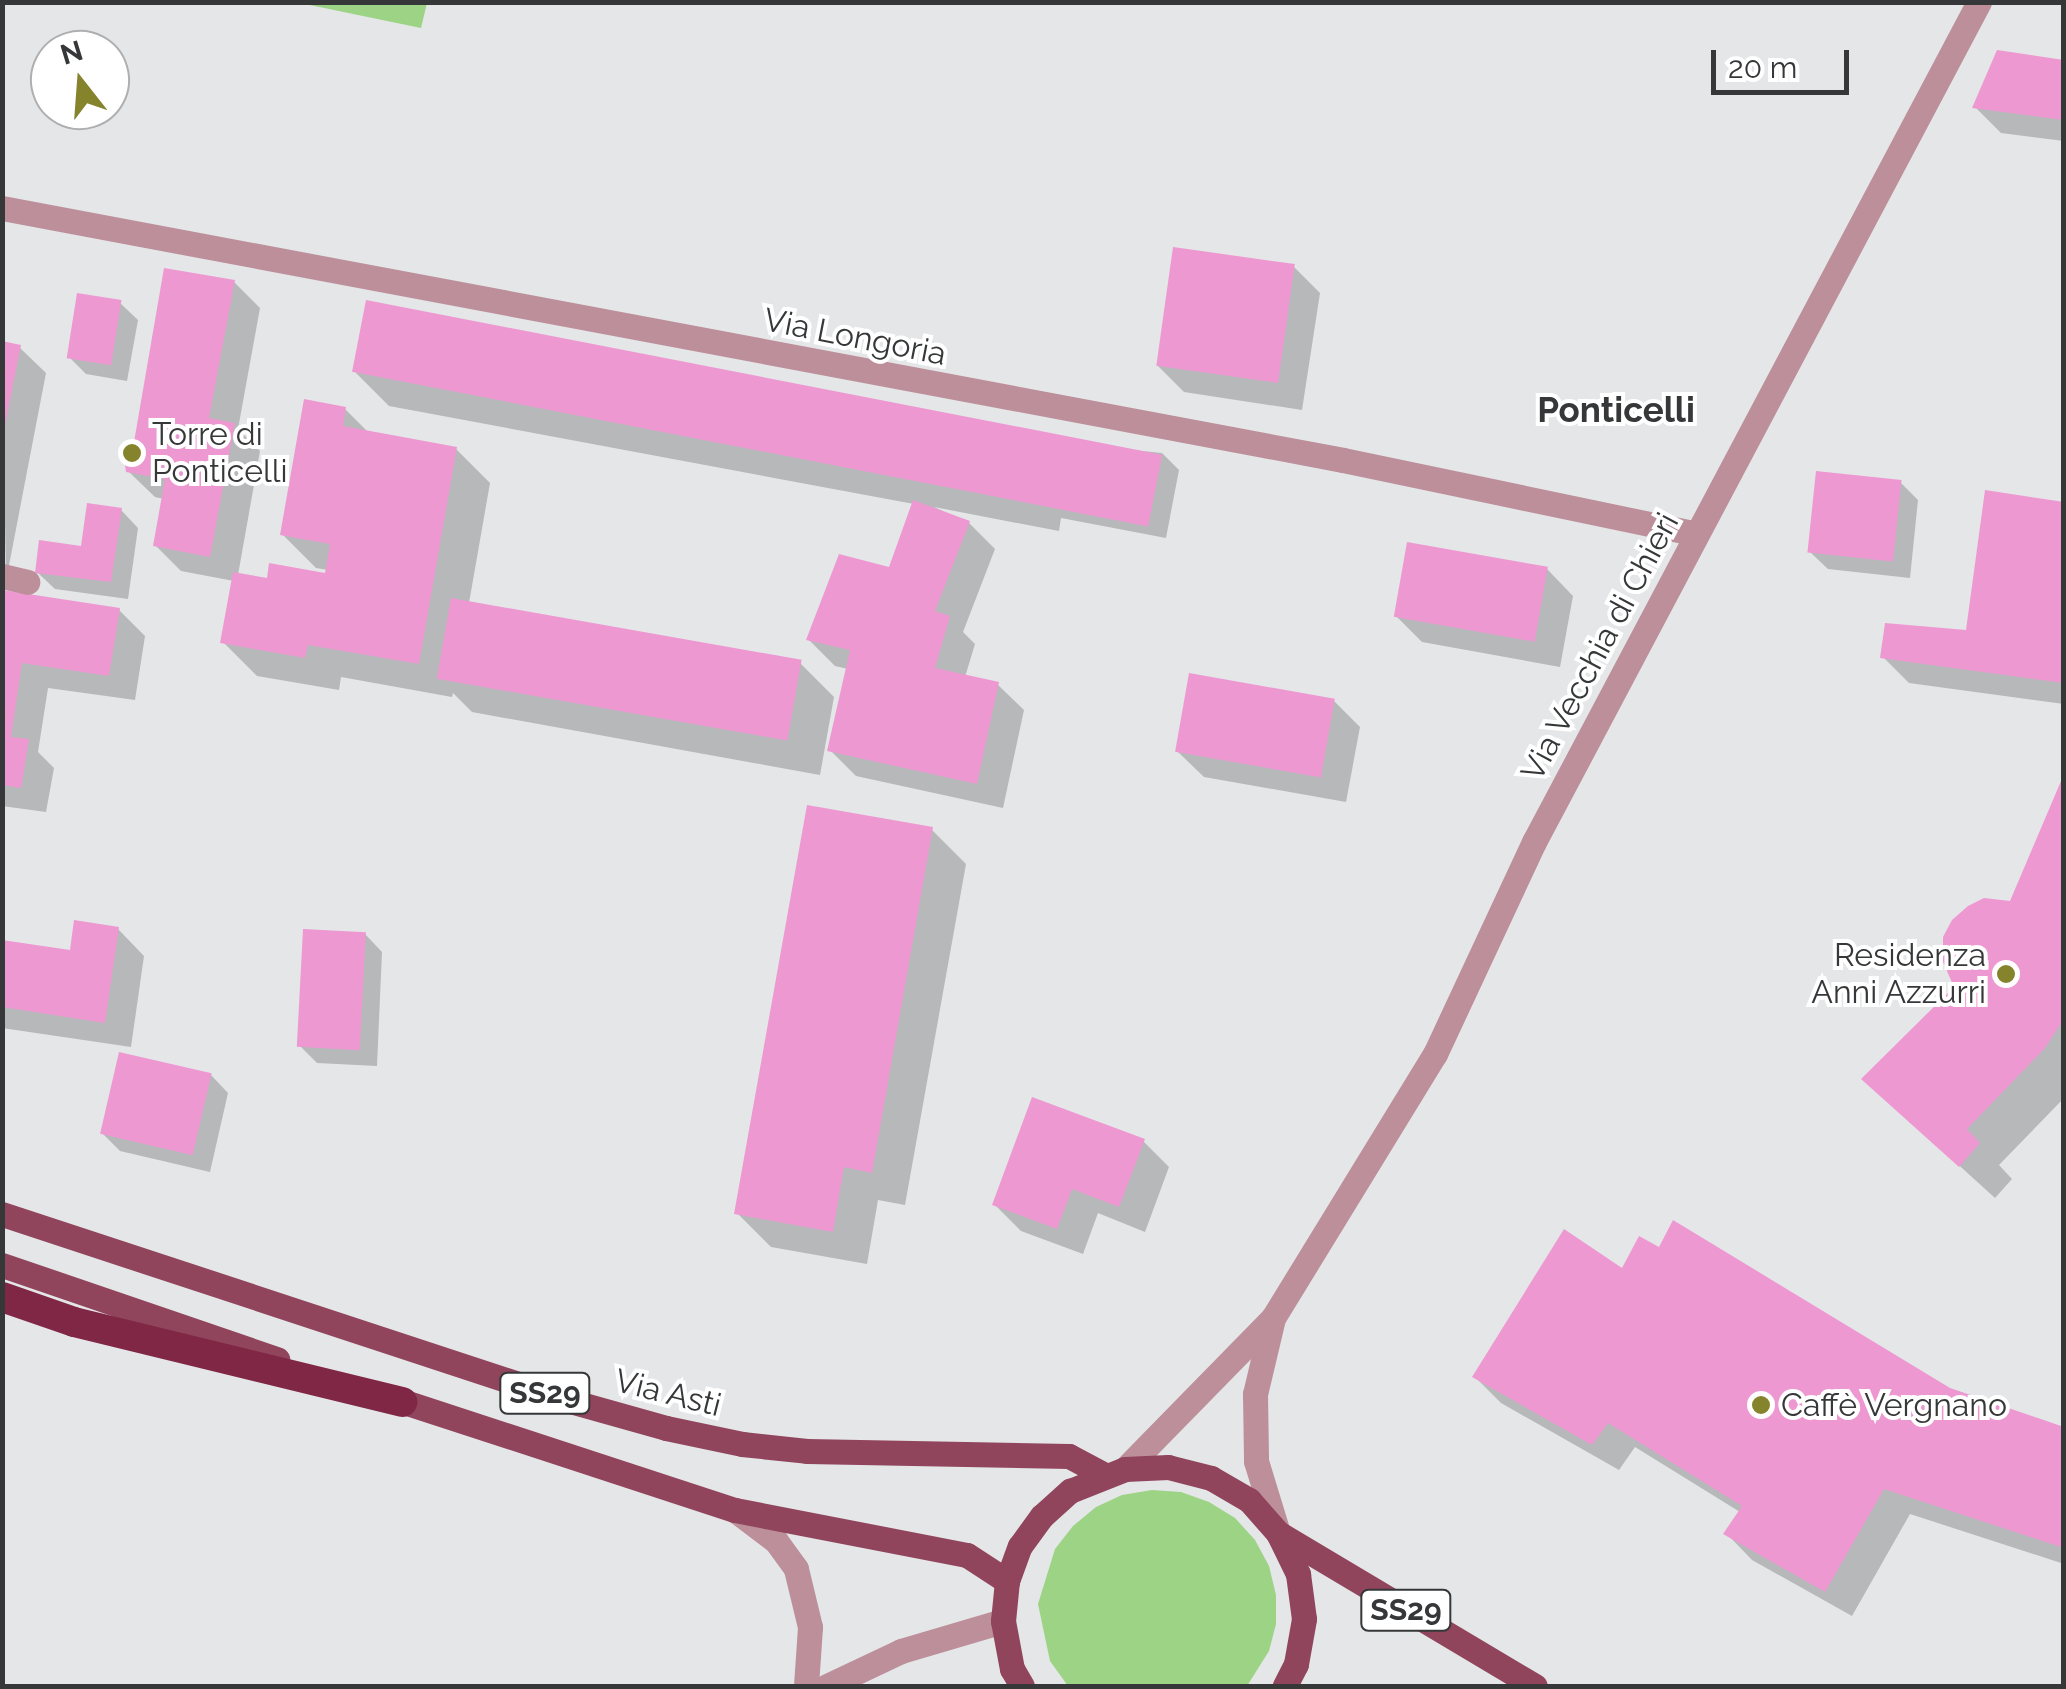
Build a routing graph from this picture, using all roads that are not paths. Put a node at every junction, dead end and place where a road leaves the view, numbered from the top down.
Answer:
1 (1979, 2) edge
2 (2, 208) edge
3 (1696, 534) junction
4 (2, 1214) edge
5 (2, 1265) edge
6 (2, 1298) edge
7 (1274, 1318) junction
8 (402, 1402) junction
9 (1114, 1472) junction
10 (735, 1510) junction
11 (1278, 1532) junction
12 (1007, 1581) junction
13 (1003, 1622) junction
14 (806, 1686) edge
15 (828, 1686) edge
16 (1022, 1686) edge
17 (1284, 1686) edge
18 (1535, 1686) edge

1 - 3 street, Via Vecchia di Chieri
2 - 3 street, Via Longoria
3 - 7 street, Via Vecchia di Chieri
4 - 9 main road, Via Asti / SS29
5 - 8 main road, SS29
6 - 8 highway
7 - 9 street, Via Vecchia di Chieri
7 - 11 street, Via Vecchia di Chieri
8 - 10 main road, SS29
9 - 11 main road
9 - 12 main road
10 - 12 main road, SS29
10 - 14 street
11 - 17 main road
11 - 18 main road, SS29
12 - 13 main road
13 - 15 street
13 - 16 main road

